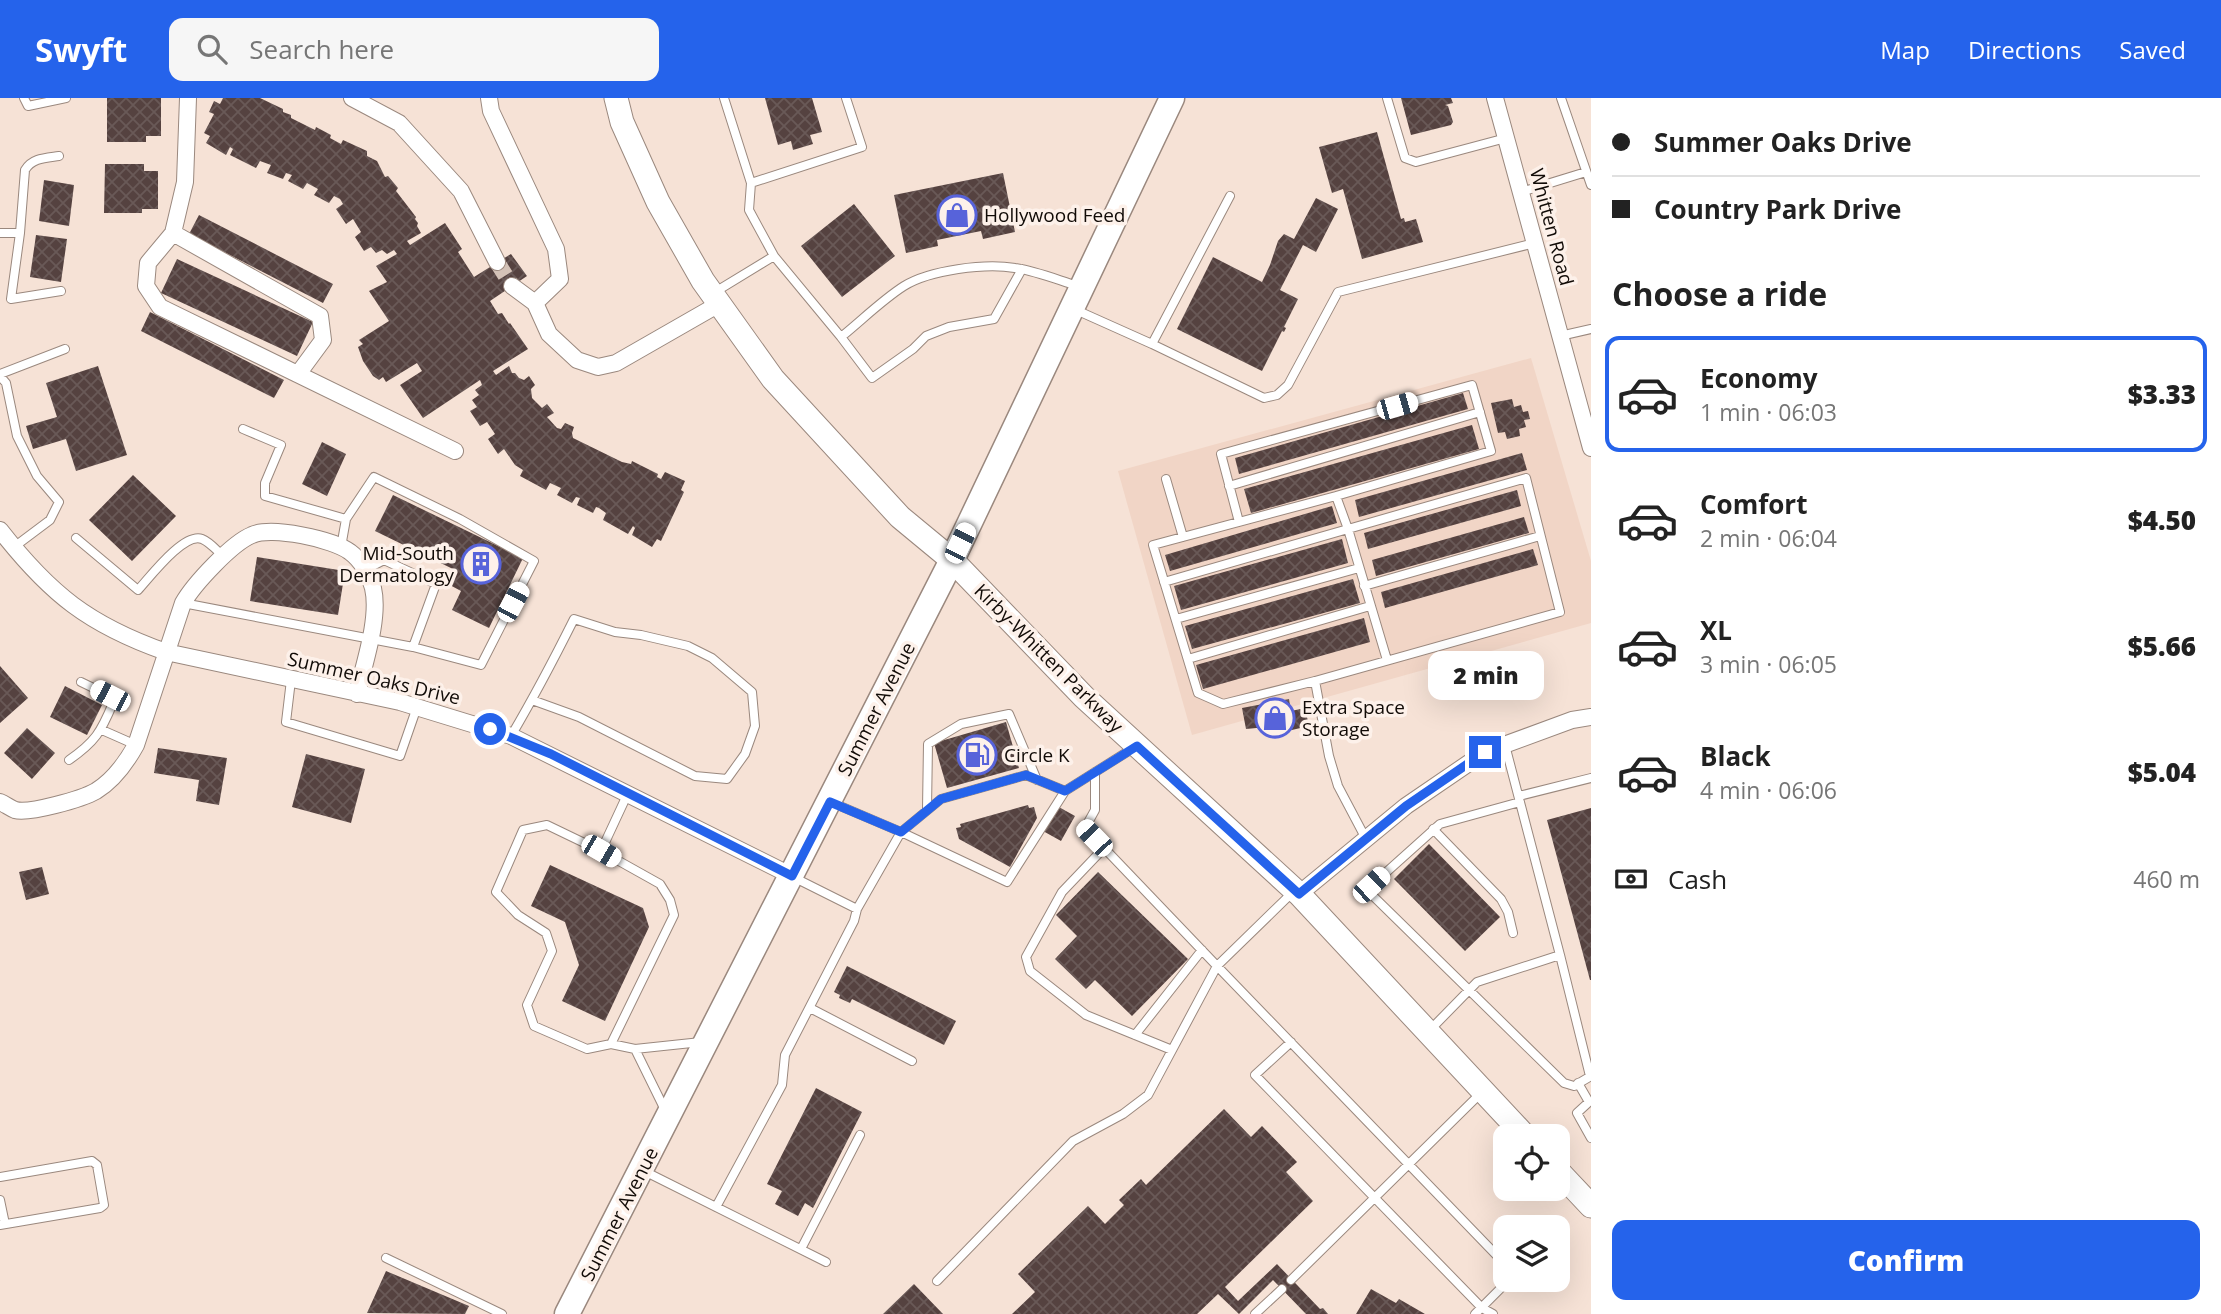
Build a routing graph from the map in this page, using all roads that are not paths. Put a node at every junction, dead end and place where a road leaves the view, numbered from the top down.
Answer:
1 (24, 98) edge
2 (66, 98) edge
3 (188, 98) edge
4 (489, 98) edge
5 (616, 98) edge
6 (724, 98) edge
7 (846, 98) edge
8 (1172, 98) edge
9 (1387, 98) edge
10 (1495, 98) edge
11 (1561, 98) edge
12 (357, 99) edge
13 (1506, 138) junction
14 (58, 156) dead end
15 (1586, 172) junction
16 (751, 183) junction
17 (1591, 184) edge
18 (1521, 192) junction
19 (1230, 196) dead end
20 (0, 233) edge
21 (20, 233) junction
22 (173, 233) junction
23 (1535, 243) junction
24 (775, 256) junction
25 (497, 262) tunnel mouth
26 (1021, 270) junction
27 (512, 286) tunnel mouth
28 (61, 291) dead end
29 (1077, 298) junction
30 (716, 299) junction
31 (535, 303) junction
32 (1591, 329) edge
33 (1560, 336) junction
34 (841, 337) junction
35 (1152, 344) junction
36 (65, 349) dead end
37 (298, 374) junction
38 (0, 375) edge
39 (1480, 412) junction
40 (243, 429) dead end
41 (1590, 442) edge
42 (455, 451) dead end
43 (1166, 479) dead end
44 (1229, 486) junction
45 (1336, 496) junction
46 (346, 520) junction
47 (1239, 522) junction
48 (1348, 529) junction
49 (0, 530) edge
50 (1540, 536) junction
51 (1183, 537) junction
52 (76, 538) dead end
53 (14, 547) junction
54 (341, 547) junction
55 (224, 557) junction
56 (952, 560) junction
57 (1359, 568) junction
58 (365, 570) junction
59 (1164, 582) junction
60 (1364, 586) junction
61 (183, 603) junction
62 (1370, 606) junction
63 (1175, 619) junction
64 (370, 637) junction
65 (413, 647) junction
66 (166, 652) junction
67 (1188, 659) junction
68 (1387, 660) junction
69 (291, 680) junction
70 (81, 681) dead end
71 (1315, 681) junction
72 (357, 695) junction
73 (533, 700) junction
74 (417, 707) junction
75 (1591, 717) edge
76 (102, 730) junction
77 (511, 736) junction
78 (136, 745) junction
79 (1505, 745) junction
80 (1137, 746) junction
81 (69, 760) dead end
82 (1095, 772) junction
83 (1591, 778) edge
84 (1037, 780) junction
85 (1065, 791) junction
86 (628, 793) junction
87 (1519, 799) junction
88 (0, 802) edge
89 (830, 802) junction
90 (927, 809) junction
91 (1433, 829) junction
92 (901, 832) junction
93 (1366, 839) junction
94 (1104, 848) junction
95 (601, 851) junction
96 (792, 876) junction
97 (1297, 892) junction
98 (858, 909) junction
99 (1513, 933) dead end
100 (1202, 950) junction
101 (1560, 955) junction
102 (1217, 966) junction
103 (1468, 990) junction
104 (810, 1008) junction
105 (1428, 1032) junction
106 (1135, 1035) junction
107 (707, 1042) junction
108 (1291, 1042) junction
109 (611, 1044) junction
110 (635, 1049) junction
111 (1172, 1050) junction
112 (912, 1061) dead end
113 (1590, 1076) edge
114 (1578, 1083) junction
115 (1484, 1091) junction
116 (668, 1117) junction
117 (1514, 1124) edge
118 (860, 1135) dead end
119 (1591, 1138) edge
120 (1410, 1163) junction
121 (642, 1170) junction
122 (0, 1177) edge
123 (1570, 1184) edge
124 (1373, 1199) junction
125 (0, 1200) edge
126 (1591, 1206) edge
127 (716, 1207) junction
128 (3, 1225) edge
129 (802, 1249) junction
130 (1493, 1251) edge
131 (386, 1258) dead end
132 (826, 1262) dead end
133 (1292, 1280) dead end
134 (937, 1281) dead end
135 (1282, 1289) dead end
136 (1497, 1292) edge
137 (1478, 1311) edge
138 (498, 1313) edge
139 (568, 1314) edge
140 (1255, 1314) edge
141 (1493, 1314) edge

1 - 2 lane
3 - 22 street
4 - 31 street
5 - 30 main road, Kirby-Whitten Parkway
6 - 16 lane
7 - 16 lane
8 - 29 main road, Summer Avenue
9 - 13 lane
10 - 13 street, Whitten Road
11 - 15 lane
12 - 25 street
13 - 18 street, Whitten Road
14 - 21 lane
15 - 17 lane
15 - 18 lane
16 - 24 lane
18 - 23 street, Whitten Road
19 - 35 lane
20 - 21 lane
21 - 28 lane
22 - 37 street
22 - 37 street
23 - 33 street, Whitten Road
23 - 35 lane
24 - 30 lane
24 - 34 lane
26 - 29 lane
26 - 34 lane
26 - 34 lane
27 - 31 street
29 - 35 lane
29 - 56 main road, Summer Avenue
30 - 31 street
30 - 56 main road, Kirby-Whitten Parkway
32 - 33 lane
33 - 41 street, Whitten Road
36 - 38 lane
37 - 42 street
38 - 53 lane
39 - 44 lane
39 - 44 lane
39 - 45 lane
40 - 46 lane
43 - 51 lane
44 - 47 lane
45 - 47 lane
45 - 48 lane
46 - 54 lane
46 - 65 lane
47 - 51 lane
48 - 50 lane
48 - 57 lane
48 - 59 lane
49 - 53 street, Summer Oaks Drive
50 - 60 lane
50 - 68 lane
51 - 59 lane
52 - 55 lane
53 - 66 street, Summer Oaks Drive
54 - 55 street
54 - 58 street
55 - 61 street
56 - 80 main road, Kirby-Whitten Parkway
56 - 89 main road, Summer Avenue
57 - 60 lane
57 - 63 lane
58 - 64 street
58 - 65 lane
59 - 63 lane
60 - 62 lane
61 - 64 lane
61 - 66 street
62 - 67 lane
62 - 68 lane
63 - 67 lane
64 - 65 lane
64 - 72 street
66 - 69 street, Summer Oaks Drive
66 - 78 street
67 - 71 lane
68 - 71 lane
69 - 72 street, Summer Oaks Drive
69 - 74 lane
70 - 76 lane
71 - 93 lane
72 - 74 street, Summer Oaks Drive
73 - 73 lane
73 - 77 lane
74 - 77 street, Summer Oaks Drive
75 - 79 street
76 - 78 lane
76 - 81 lane
77 - 86 street, Summer Oaks Drive
78 - 88 street
79 - 87 lane
79 - 93 street
80 - 82 lane
80 - 97 main road, Kirby-Whitten Parkway
82 - 85 lane
82 - 94 lane
83 - 87 lane
84 - 85 lane
84 - 90 lane
84 - 90 lane
85 - 92 lane
86 - 95 lane
86 - 96 street, Summer Oaks Drive
87 - 91 lane
87 - 101 lane
89 - 92 lane
89 - 96 main road, Summer Avenue
90 - 92 lane
91 - 99 lane
91 - 103 lane
92 - 98 lane
93 - 97 street
94 - 100 lane
94 - 106 lane
95 - 109 lane
95 - 109 lane
96 - 98 lane
96 - 107 main road, Summer Avenue
97 - 102 lane
97 - 105 main road, Kirby-Whitten Parkway
98 - 104 lane
100 - 102 lane
100 - 106 lane
101 - 103 lane
101 - 113 lane
102 - 108 lane
102 - 111 lane
103 - 105 lane
103 - 114 lane
104 - 112 lane
104 - 127 lane
105 - 115 main road, Kirby-Whitten Parkway
106 - 111 lane
107 - 110 lane
107 - 116 main road, Summer Avenue
108 - 120 lane
108 - 124 lane
109 - 110 lane
110 - 116 lane
111 - 134 lane
113 - 114 lane
114 - 119 lane
115 - 117 main road, Kirby-Whitten Parkway
115 - 120 lane
116 - 121 main road, Summer Avenue
118 - 129 lane
120 - 124 lane
120 - 130 lane
121 - 127 lane
121 - 139 main road, Summer Avenue
122 - 128 lane
123 - 126 main road
124 - 133 lane
124 - 137 lane
125 - 128 lane
127 - 129 lane
129 - 132 lane
131 - 138 lane
135 - 140 lane
136 - 137 lane
137 - 141 lane

